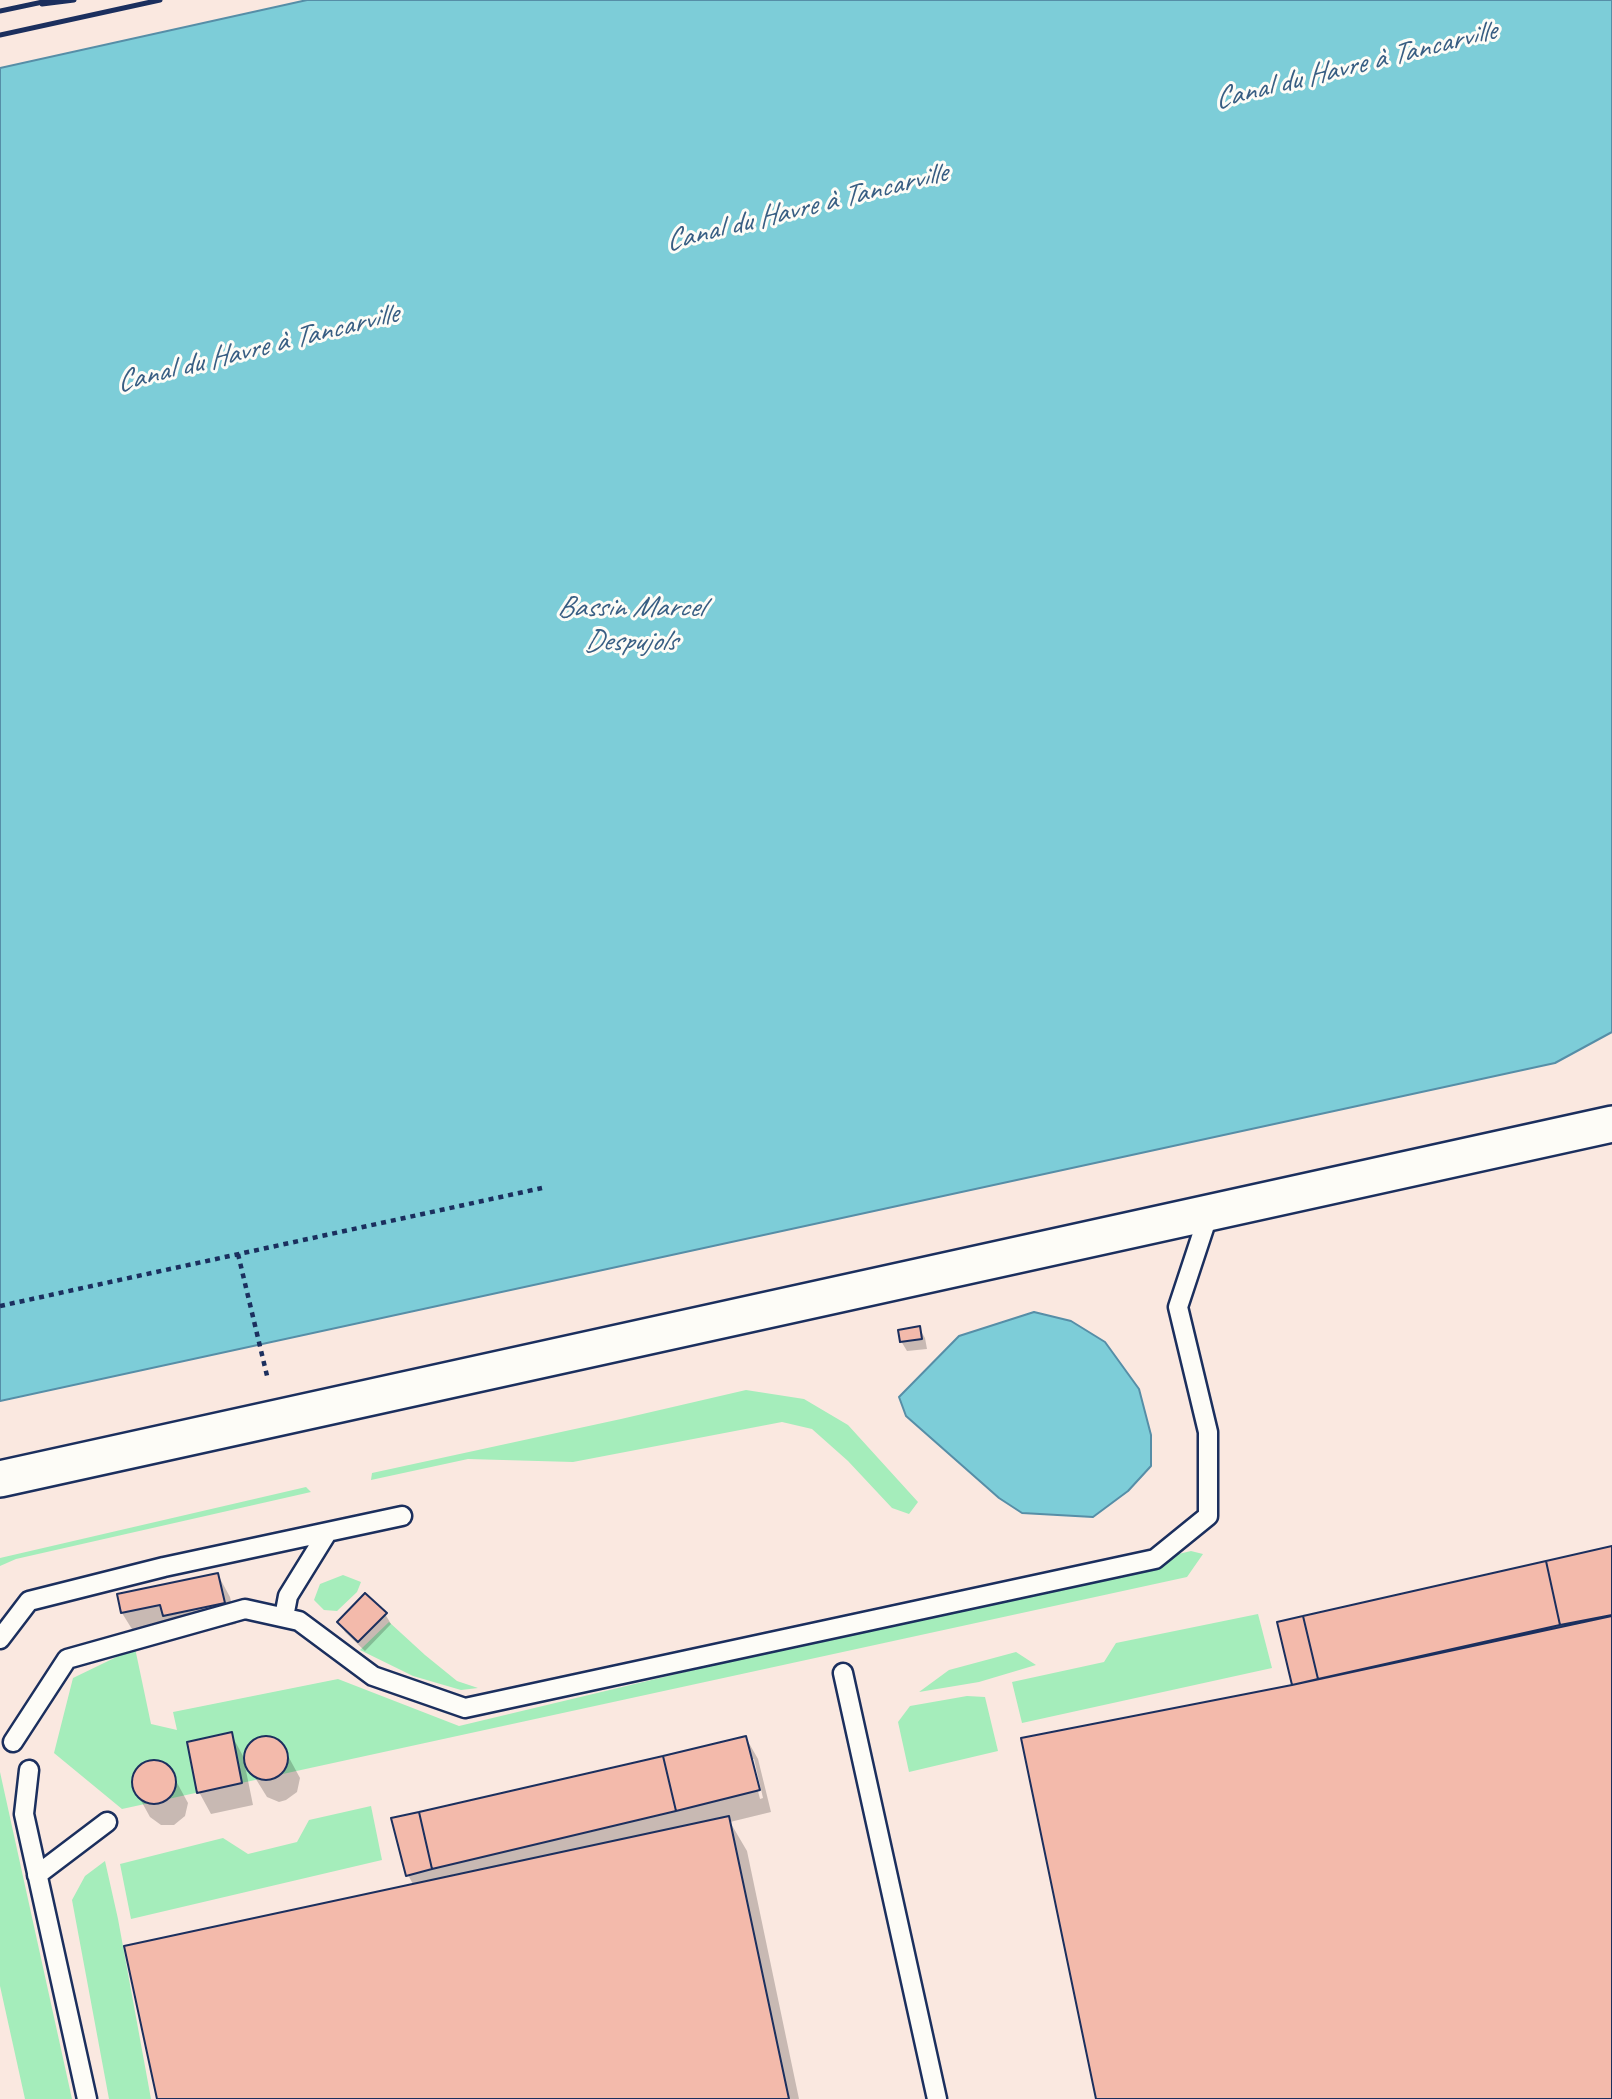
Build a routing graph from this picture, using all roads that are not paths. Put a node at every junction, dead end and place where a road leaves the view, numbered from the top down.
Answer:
1 (1612, 1124) edge
2 (1209, 1213) junction
3 (0, 1479) edge
4 (402, 1516) dead end
5 (327, 1533) junction
6 (284, 1617) junction
7 (0, 1639) edge
8 (843, 1673) dead end
9 (13, 1742) dead end
10 (29, 1770) dead end
11 (107, 1822) dead end
12 (37, 1875) junction
13 (87, 2099) edge
14 (937, 2099) edge

1 - 2 street
2 - 3 street
2 - 6 lane
4 - 5 lane
5 - 6 lane
5 - 7 lane
6 - 9 lane
8 - 14 lane
10 - 12 lane
11 - 12 lane
12 - 13 lane

